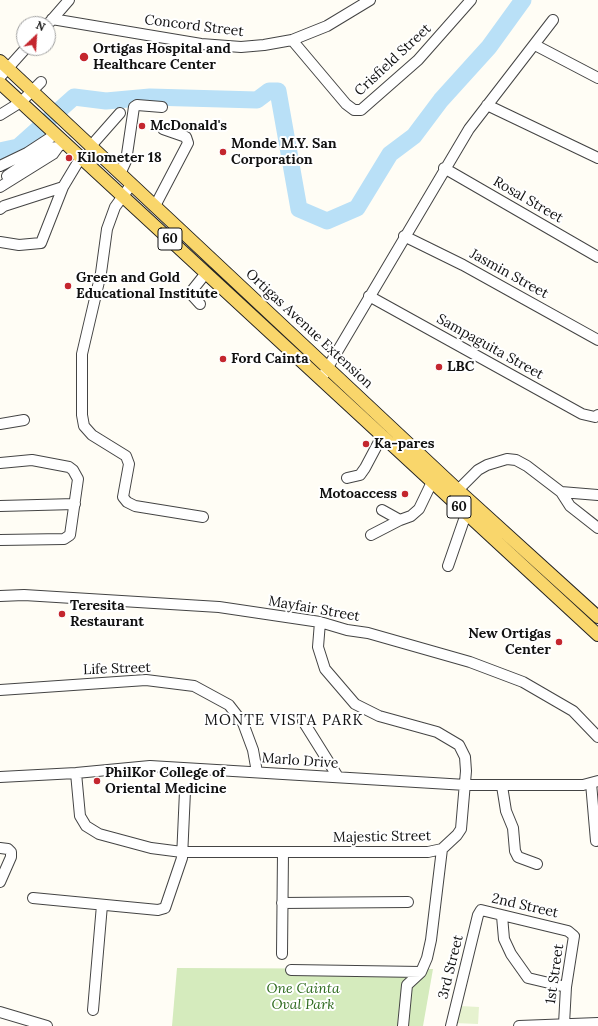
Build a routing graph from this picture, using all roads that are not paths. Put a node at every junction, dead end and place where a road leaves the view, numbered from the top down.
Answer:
1 (69, 0) edge
2 (370, 0) edge
3 (471, 0) edge
4 (55, 16) edge
5 (553, 20) dead end
6 (56, 23) edge
7 (292, 40) junction
8 (535, 45) junction
9 (17, 56) edge
10 (3, 69) edge
11 (598, 78) edge
12 (41, 82) dead end
13 (0, 83) edge
14 (32, 91) junction
15 (21, 102) junction
16 (487, 105) junction
17 (162, 107) dead end
18 (120, 113) dead end
19 (0, 115) edge
20 (163, 129) dead end
21 (54, 134) junction
22 (90, 147) junction
23 (81, 157) junction
24 (598, 158) edge
25 (0, 166) edge
26 (444, 168) junction
27 (120, 174) junction
28 (0, 180) edge
29 (131, 185) junction
30 (0, 187) edge
31 (63, 187) junction
32 (122, 195) junction
33 (155, 206) junction
34 (0, 209) edge
35 (404, 236) junction
36 (0, 242) edge
37 (598, 257) edge
38 (206, 273) junction
39 (369, 296) junction
40 (200, 304) dead end
41 (598, 340) edge
42 (328, 368) junction
43 (321, 379) junction
44 (598, 415) edge
45 (24, 420) dead end
46 (0, 424) edge
47 (382, 436) junction
48 (0, 463) edge
49 (346, 478) dead end
50 (432, 482) junction
51 (561, 492) junction
52 (454, 494) junction
53 (598, 495) edge
54 (75, 504) junction
55 (0, 506) edge
56 (382, 510) dead end
57 (466, 514) junction
58 (203, 517) dead end
59 (400, 520) junction
60 (598, 528) edge
61 (371, 535) dead end
62 (0, 540) edge
63 (448, 566) dead end
64 (0, 596) edge
65 (598, 617) edge
66 (320, 622) junction
67 (598, 635) edge
68 (0, 690) edge
69 (303, 721) dead end
70 (598, 737) edge
71 (257, 772) junction
72 (76, 773) junction
73 (0, 777) edge
74 (338, 777) junction
75 (595, 782) edge
76 (466, 785) junction
77 (502, 786) junction
78 (185, 791) dead end
79 (596, 841) dead end
80 (0, 848) edge
81 (442, 849) junction
82 (182, 852) junction
83 (283, 852) junction
84 (537, 864) dead end
85 (0, 882) edge
86 (33, 898) dead end
87 (408, 902) dead end
88 (282, 903) junction
89 (102, 905) junction
90 (478, 915) joint
91 (502, 916) junction
92 (568, 931) joint
93 (282, 954) dead end
94 (291, 970) dead end
95 (421, 972) junction
96 (566, 987) junction
97 (93, 1010) dead end
98 (0, 1012) edge
99 (598, 1022) edge
100 (564, 1024) junction
101 (47, 1026) edge
102 (403, 1026) edge
103 (451, 1026) edge
104 (519, 1026) edge

1 - 4 street
2 - 7 street, Concord Street
3 - 7 street, Crisfield Street
5 - 8 street
6 - 7 street, Concord Street
8 - 11 street
8 - 16 street
9 - 10 street
10 - 14 main road, Ortigas Avenue Extension / 60
12 - 14 street
13 - 15 main road, Ortigas Avenue Extension / 60
14 - 15 street
14 - 22 main road, Ortigas Avenue Extension / 60
15 - 19 street
15 - 21 main road, Ortigas Avenue Extension / 60
16 - 24 street
16 - 26 street
17 - 27 street
18 - 22 street
20 - 33 street
21 - 23 main road, Ortigas Avenue Extension / 60
21 - 25 street
21 - 28 street
21 - 30 street
22 - 27 main road, Ortigas Avenue Extension / 60
23 - 31 street
23 - 32 main road, Ortigas Avenue Extension / 60
26 - 35 street
26 - 37 street, Rosal Street
27 - 29 main road, Ortigas Avenue Extension / 60
29 - 32 street
29 - 33 main road, Ortigas Avenue Extension / 60
31 - 34 street
31 - 36 street
32 - 38 main road, Ortigas Avenue Extension / 60
32 - 58 street
33 - 42 main road, Ortigas Avenue Extension / 60
35 - 39 street
35 - 41 street, Jasmin Street
38 - 40 street
38 - 43 main road, Ortigas Avenue Extension / 60
39 - 42 street
39 - 44 street, Sampaguita Street
42 - 43 street
42 - 52 main road, Ortigas Avenue Extension / 60
43 - 47 main road, Ortigas Avenue Extension / 60
45 - 46 street
47 - 49 street
47 - 50 main road, Ortigas Avenue Extension / 60
48 - 54 street
50 - 52 main road, Ortigas Avenue Extension / 60
50 - 59 street
51 - 52 street
51 - 53 street
51 - 60 street
52 - 57 main road, Ortigas Avenue Extension / 60
52 - 65 main road, Ortigas Avenue Extension / 60
54 - 55 street
54 - 62 street
56 - 59 street
57 - 63 street
57 - 67 main road, Ortigas Avenue Extension / 60
59 - 61 street
64 - 66 street, Mayfair Street
66 - 70 street, Mayfair Street
66 - 76 street, Majestic Street
68 - 71 street, Life Street
69 - 74 street
71 - 72 street, Marlo Drive
71 - 74 street, Marlo Drive
72 - 73 street, Marlo Drive
72 - 82 street, Majestic Street
74 - 76 street, Marlo Drive
75 - 77 street, Marlo Drive
75 - 79 street
76 - 77 street, Marlo Drive
76 - 81 street, Majestic Street
77 - 84 street
78 - 82 street
80 - 85 street
81 - 83 street, Majestic Street
81 - 95 street
82 - 83 street, Majestic Street
82 - 89 street
83 - 88 street
86 - 89 street
87 - 88 street
88 - 93 street
89 - 97 street
90 - 91 street, 2nd Street
90 - 103 street, 3rd Street
91 - 92 street, 2nd Street
91 - 96 street
92 - 96 street, 1st Street
94 - 95 street
95 - 102 street
96 - 100 street, 1st Street
98 - 101 street
99 - 100 street
100 - 104 street

